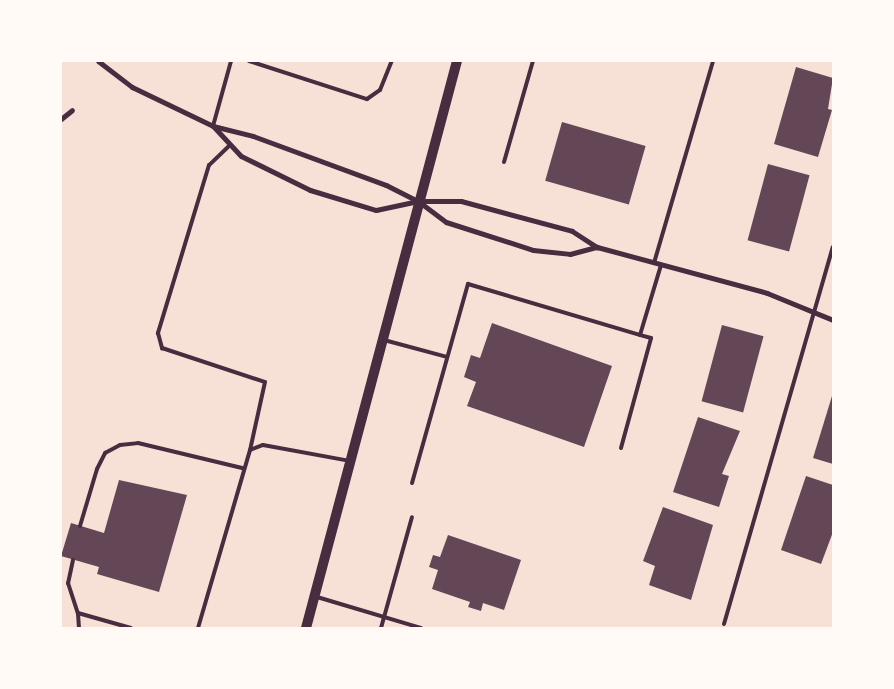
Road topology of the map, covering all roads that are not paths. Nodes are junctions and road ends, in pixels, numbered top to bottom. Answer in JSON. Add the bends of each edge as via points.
{"nodes":[{"id":1,"x":98,"y":61,"type":"edge"},
{"id":2,"x":231,"y":61,"type":"edge"},
{"id":3,"x":249,"y":61,"type":"edge"},
{"id":4,"x":392,"y":61,"type":"edge"},
{"id":5,"x":457,"y":61,"type":"edge"},
{"id":6,"x":533,"y":61,"type":"edge"},
{"id":7,"x":713,"y":61,"type":"edge"},
{"id":8,"x":72,"y":110,"type":"dead end"},
{"id":9,"x":61,"y":119,"type":"edge"},
{"id":10,"x":213,"y":126,"type":"junction"},
{"id":11,"x":230,"y":145,"type":"junction"},
{"id":12,"x":504,"y":162,"type":"dead end"},
{"id":13,"x":418,"y":200,"type":"junction"},
{"id":14,"x":833,"y":246,"type":"edge"},
{"id":15,"x":597,"y":247,"type":"junction"},
{"id":16,"x":654,"y":263,"type":"junction"},
{"id":17,"x":661,"y":264,"type":"junction"},
{"id":18,"x":827,"y":268,"type":"junction"},
{"id":19,"x":833,"y":271,"type":"edge"},
{"id":20,"x":813,"y":309,"type":"junction"},
{"id":21,"x":833,"y":320,"type":"edge"},
{"id":22,"x":640,"y":335,"type":"junction"},
{"id":23,"x":382,"y":339,"type":"junction"},
{"id":24,"x":447,"y":357,"type":"junction"},
{"id":25,"x":621,"y":448,"type":"dead end"},
{"id":26,"x":250,"y":450,"type":"junction"},
{"id":27,"x":350,"y":461,"type":"junction"},
{"id":28,"x":242,"y":468,"type":"junction"},
{"id":29,"x":412,"y":483,"type":"dead end"},
{"id":30,"x":412,"y":517,"type":"dead end"},
{"id":31,"x":80,"y":526,"type":"dead end"},
{"id":32,"x":73,"y":560,"type":"dead end"},
{"id":33,"x":314,"y":597,"type":"junction"},
{"id":34,"x":78,"y":613,"type":"junction"},
{"id":35,"x":384,"y":616,"type":"junction"},
{"id":36,"x":724,"y":624,"type":"dead end"},
{"id":37,"x":79,"y":628,"type":"edge"},
{"id":38,"x":131,"y":628,"type":"edge"},
{"id":39,"x":198,"y":628,"type":"edge"},
{"id":40,"x":306,"y":628,"type":"edge"},
{"id":41,"x":382,"y":628,"type":"edge"},
{"id":42,"x":421,"y":628,"type":"edge"}],
"edges":[{"from":1,"to":10,"type":"street","via":[[132,87]]},
{"from":2,"to":10,"type":"lane"},
{"from":3,"to":4,"type":"lane","via":[[367,99],[380,90]]},
{"from":5,"to":13,"type":"main road"},
{"from":6,"to":12,"type":"lane"},
{"from":7,"to":16,"type":"lane"},
{"from":8,"to":9,"type":"street"},
{"from":10,"to":11,"type":"street"},
{"from":10,"to":13,"type":"street","via":[[253,136]]},
{"from":11,"to":13,"type":"street","via":[[264,171],[376,210]]},
{"from":11,"to":26,"type":"lane","via":[[209,165],[158,333],[162,348],[265,382]]},
{"from":13,"to":15,"type":"street","via":[[461,200],[572,230]]},
{"from":13,"to":15,"type":"street","via":[[446,222],[533,250],[570,254]]},
{"from":13,"to":23,"type":"main road"},
{"from":14,"to":18,"type":"lane"},
{"from":15,"to":16,"type":"street"},
{"from":16,"to":17,"type":"street"},
{"from":17,"to":20,"type":"street"},
{"from":17,"to":22,"type":"lane"},
{"from":18,"to":19,"type":"lane"},
{"from":18,"to":20,"type":"lane"},
{"from":20,"to":21,"type":"street"},
{"from":20,"to":36,"type":"lane"},
{"from":22,"to":24,"type":"lane","via":[[468,284]]},
{"from":22,"to":25,"type":"lane","via":[[651,338]]},
{"from":23,"to":24,"type":"lane"},
{"from":23,"to":27,"type":"main road"},
{"from":24,"to":29,"type":"lane"},
{"from":26,"to":27,"type":"lane","via":[[263,445]]},
{"from":26,"to":28,"type":"lane"},
{"from":27,"to":33,"type":"main road"},
{"from":28,"to":31,"type":"lane","via":[[138,443],[120,445],[106,453],[97,469]]},
{"from":28,"to":39,"type":"lane"},
{"from":30,"to":35,"type":"lane"},
{"from":32,"to":34,"type":"lane","via":[[68,583]]},
{"from":33,"to":35,"type":"lane"},
{"from":33,"to":40,"type":"main road"},
{"from":34,"to":37,"type":"lane"},
{"from":34,"to":38,"type":"lane"},
{"from":35,"to":41,"type":"lane"},
{"from":35,"to":42,"type":"lane"}]}
